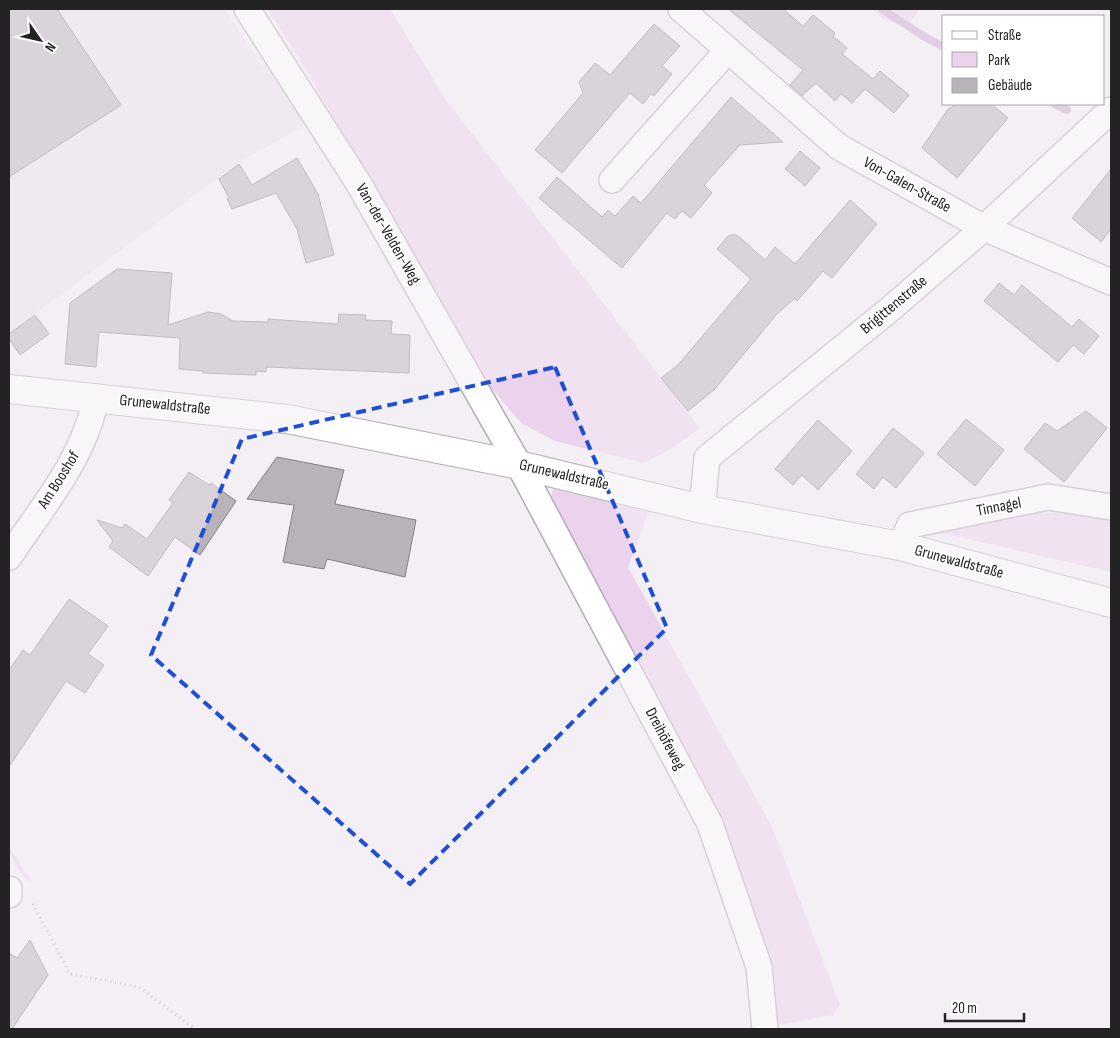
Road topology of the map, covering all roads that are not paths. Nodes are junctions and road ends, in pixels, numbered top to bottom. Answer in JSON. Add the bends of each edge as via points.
{"nodes":[{"id":1,"x":247,"y":9,"type":"edge"},
{"id":2,"x":681,"y":9,"type":"edge"},
{"id":3,"x":728,"y":50,"type":"junction"},
{"id":4,"x":1111,"y":110,"type":"edge"},
{"id":5,"x":612,"y":180,"type":"dead end"},
{"id":6,"x":984,"y":228,"type":"junction"},
{"id":7,"x":1111,"y":282,"type":"edge"},
{"id":8,"x":9,"y":389,"type":"edge"},
{"id":9,"x":96,"y":398,"type":"junction"},
{"id":10,"x":520,"y":464,"type":"junction"},
{"id":11,"x":1111,"y":507,"type":"edge"},
{"id":12,"x":702,"y":509,"type":"junction"},
{"id":13,"x":900,"y":546,"type":"junction"},
{"id":14,"x":9,"y":557,"type":"edge"},
{"id":15,"x":1111,"y":603,"type":"edge"},
{"id":16,"x":9,"y":889,"type":"edge"},
{"id":17,"x":9,"y":895,"type":"edge"},
{"id":18,"x":765,"y":1029,"type":"edge"}],
"edges":[{"from":1,"to":10,"type":"street","name":"Van-der-Velden-Weg","via":[[359,184]]},
{"from":2,"to":3,"type":"street","name":"Von-Galen-Straße"},
{"from":3,"to":5,"type":"street"},
{"from":3,"to":6,"type":"street","name":"Von-Galen-Straße","via":[[838,146]]},
{"from":4,"to":6,"type":"street","name":"Brigittenstraße"},
{"from":6,"to":7,"type":"street","name":"Von-Galen-Straße"},
{"from":6,"to":12,"type":"street","name":"Brigittenstraße","via":[[707,458]]},
{"from":8,"to":9,"type":"street","name":"Grunewaldstraße"},
{"from":9,"to":10,"type":"street","name":"Grunewaldstraße","via":[[287,419]]},
{"from":9,"to":14,"type":"street","name":"Am Booshof","via":[[92,418],[73,460]]},
{"from":10,"to":12,"type":"street","name":"Grunewaldstraße"},
{"from":10,"to":18,"type":"street","name":"Dreihöfeweg","via":[[710,824],[759,967]]},
{"from":11,"to":13,"type":"street","name":"Tinnagel","via":[[1048,497],[910,525]]},
{"from":12,"to":13,"type":"street","name":"Grunewaldstraße"},
{"from":13,"to":15,"type":"street","name":"Grunewaldstraße"},
{"from":16,"to":17,"type":"street"}]}
